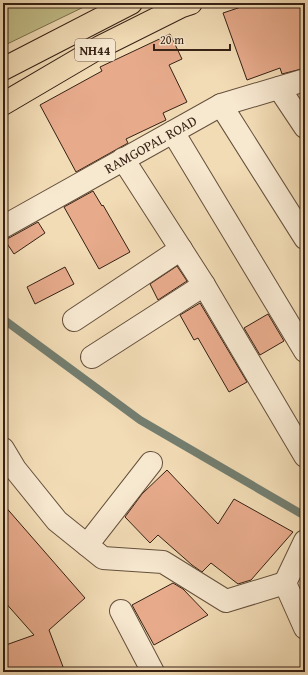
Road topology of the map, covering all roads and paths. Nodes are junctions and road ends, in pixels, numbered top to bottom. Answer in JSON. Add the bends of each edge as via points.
{"nodes":[{"id":1,"x":131,"y":3,"type":"edge"},
{"id":2,"x":191,"y":3,"type":"edge"},
{"id":3,"x":3,"y":69,"type":"edge"},
{"id":4,"x":305,"y":80,"type":"edge"},
{"id":5,"x":279,"y":88,"type":"junction"},
{"id":6,"x":3,"y":104,"type":"edge"},
{"id":7,"x":221,"y":105,"type":"junction"},
{"id":8,"x":305,"y":128,"type":"edge"},
{"id":9,"x":173,"y":132,"type":"junction"},
{"id":10,"x":123,"y":159,"type":"junction"},
{"id":11,"x":3,"y":227,"type":"edge"},
{"id":12,"x":305,"y":238,"type":"edge"},
{"id":13,"x":181,"y":249,"type":"junction"},
{"id":14,"x":204,"y":285,"type":"junction"},
{"id":15,"x":74,"y":320,"type":"dead end"},
{"id":16,"x":305,"y":351,"type":"edge"},
{"id":17,"x":92,"y":357,"type":"dead end"},
{"id":18,"x":3,"y":449,"type":"edge"},
{"id":19,"x":305,"y":456,"type":"edge"},
{"id":20,"x":151,"y":463,"type":"dead end"},
{"id":21,"x":305,"y":541,"type":"edge"},
{"id":22,"x":87,"y":545,"type":"junction"},
{"id":23,"x":285,"y":583,"type":"junction"},
{"id":24,"x":121,"y":611,"type":"dead end"},
{"id":25,"x":305,"y":628,"type":"edge"},
{"id":26,"x":153,"y":672,"type":"edge"}],
"edges":[{"from":1,"to":3,"type":"highway","number":"NH44"},
{"from":2,"to":6,"type":"highway","number":"NH44","via":[[100,47]]},
{"from":4,"to":5,"type":"street","name":"RAMGOPAL ROAD"},
{"from":5,"to":7,"type":"street","name":"RAMGOPAL ROAD"},
{"from":5,"to":8,"type":"street"},
{"from":7,"to":9,"type":"street","name":"RAMGOPAL ROAD"},
{"from":7,"to":12,"type":"street"},
{"from":9,"to":10,"type":"street","name":"RAMGOPAL ROAD"},
{"from":9,"to":16,"type":"street"},
{"from":10,"to":11,"type":"street","name":"RAMGOPAL ROAD"},
{"from":10,"to":13,"type":"street"},
{"from":13,"to":14,"type":"street"},
{"from":13,"to":15,"type":"street"},
{"from":14,"to":17,"type":"street"},
{"from":14,"to":19,"type":"street"},
{"from":18,"to":22,"type":"street","via":[[15,469],[57,522]]},
{"from":20,"to":22,"type":"street"},
{"from":21,"to":23,"type":"street"},
{"from":22,"to":23,"type":"street","via":[[103,558],[163,562],[226,601]]},
{"from":23,"to":25,"type":"street"},
{"from":24,"to":26,"type":"street"}]}
